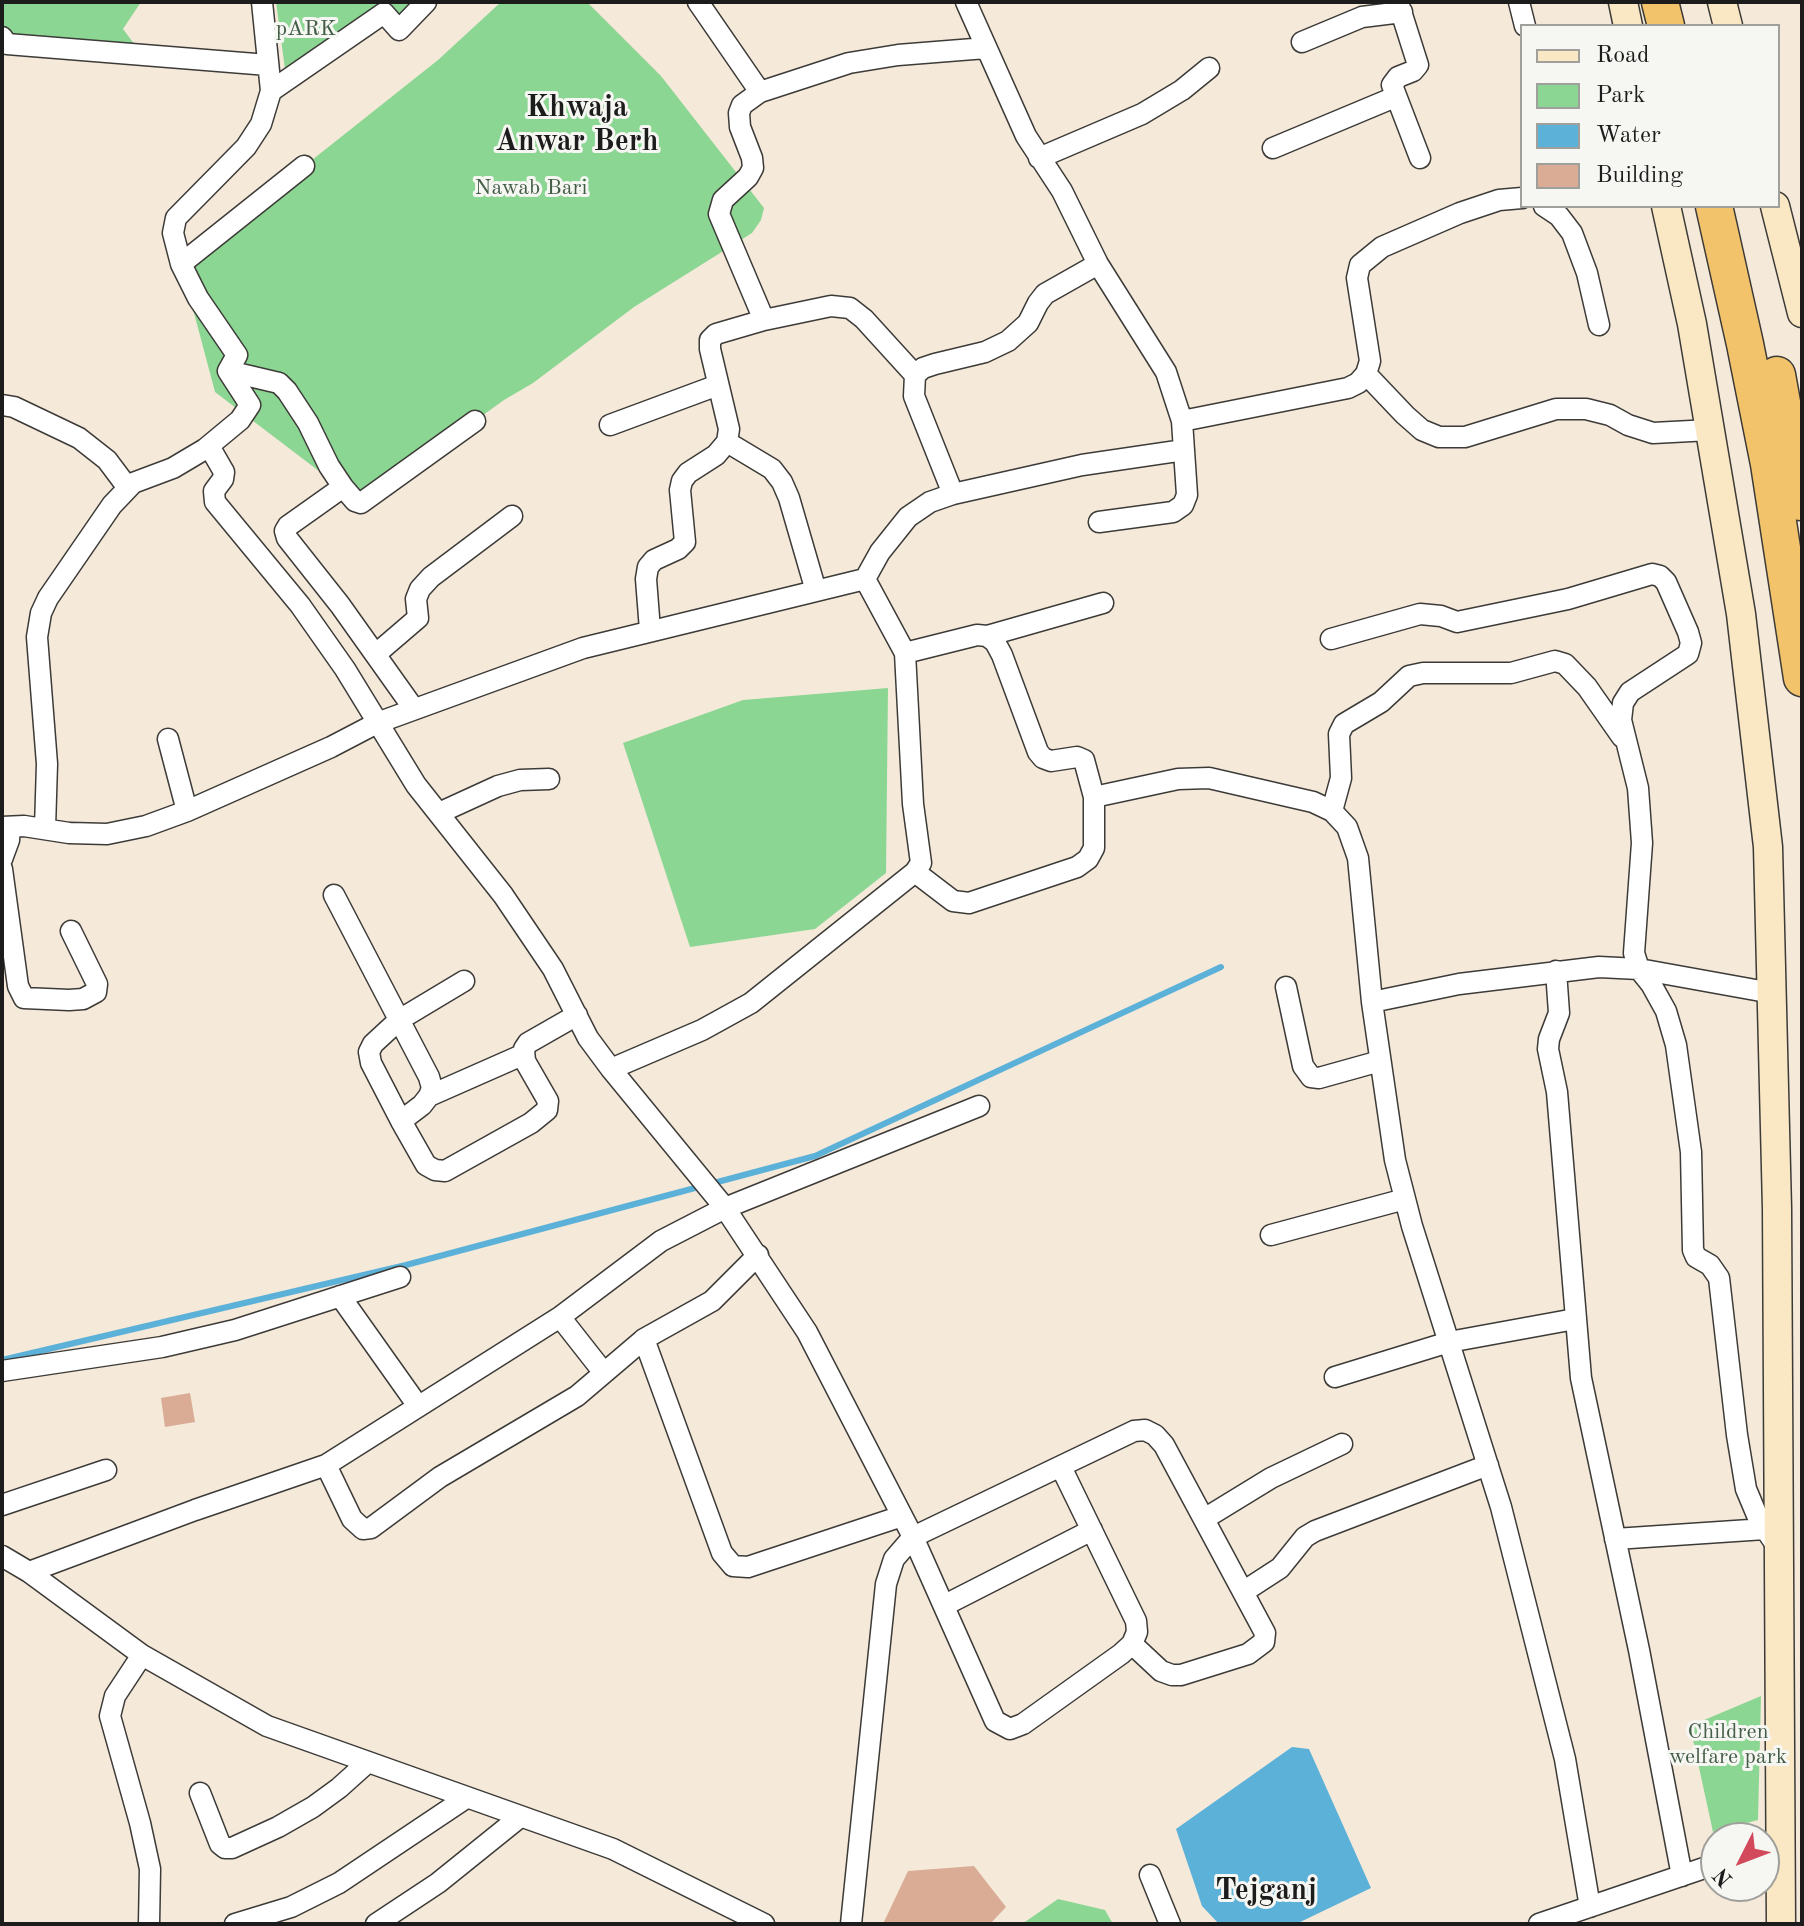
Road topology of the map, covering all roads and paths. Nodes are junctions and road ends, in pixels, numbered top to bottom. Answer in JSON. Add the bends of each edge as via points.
{"nodes":[{"id":1,"x":262,"y":2,"type":"edge"},
{"id":2,"x":426,"y":2,"type":"edge"},
{"id":3,"x":698,"y":2,"type":"edge"},
{"id":4,"x":966,"y":2,"type":"edge"},
{"id":5,"x":1519,"y":2,"type":"edge"},
{"id":6,"x":1623,"y":2,"type":"edge"},
{"id":7,"x":1660,"y":2,"type":"edge"},
{"id":8,"x":1686,"y":2,"type":"edge"},
{"id":9,"x":1722,"y":2,"type":"edge"},
{"id":10,"x":1400,"y":7,"type":"edge"},
{"id":11,"x":1524,"y":24,"type":"edge"},
{"id":12,"x":1628,"y":24,"type":"edge"},
{"id":13,"x":1666,"y":24,"type":"edge"},
{"id":14,"x":1692,"y":24,"type":"edge"},
{"id":15,"x":1728,"y":24,"type":"edge"},
{"id":16,"x":2,"y":37,"type":"edge"},
{"id":17,"x":1302,"y":42,"type":"dead end"},
{"id":18,"x":986,"y":48,"type":"junction"},
{"id":19,"x":268,"y":65,"type":"junction"},
{"id":20,"x":1209,"y":68,"type":"dead end"},
{"id":21,"x":271,"y":91,"type":"junction"},
{"id":22,"x":760,"y":92,"type":"junction"},
{"id":23,"x":1395,"y":97,"type":"junction"},
{"id":24,"x":1273,"y":148,"type":"dead end"},
{"id":25,"x":1039,"y":158,"type":"junction"},
{"id":26,"x":1420,"y":158,"type":"dead end"},
{"id":27,"x":304,"y":166,"type":"dead end"},
{"id":28,"x":1520,"y":198,"type":"edge"},
{"id":29,"x":1547,"y":208,"type":"edge"},
{"id":30,"x":1666,"y":208,"type":"edge"},
{"id":31,"x":1714,"y":208,"type":"edge"},
{"id":32,"x":1738,"y":208,"type":"edge"},
{"id":33,"x":1776,"y":208,"type":"edge"},
{"id":34,"x":181,"y":264,"type":"junction"},
{"id":35,"x":1098,"y":264,"type":"junction"},
{"id":36,"x":1802,"y":313,"type":"edge"},
{"id":37,"x":764,"y":320,"type":"junction"},
{"id":38,"x":1599,"y":325,"type":"dead end"},
{"id":39,"x":228,"y":371,"type":"junction"},
{"id":40,"x":1366,"y":374,"type":"junction"},
{"id":41,"x":915,"y":375,"type":"junction"},
{"id":42,"x":718,"y":385,"type":"junction"},
{"id":43,"x":2,"y":405,"type":"edge"},
{"id":44,"x":475,"y":421,"type":"dead end"},
{"id":45,"x":1182,"y":421,"type":"junction"},
{"id":46,"x":610,"y":425,"type":"dead end"},
{"id":47,"x":1710,"y":430,"type":"junction"},
{"id":48,"x":727,"y":442,"type":"junction"},
{"id":49,"x":209,"y":446,"type":"junction"},
{"id":50,"x":1184,"y":450,"type":"junction"},
{"id":51,"x":343,"y":487,"type":"junction"},
{"id":52,"x":128,"y":488,"type":"junction"},
{"id":53,"x":953,"y":494,"type":"junction"},
{"id":54,"x":1802,"y":511,"type":"edge"},
{"id":55,"x":512,"y":516,"type":"dead end"},
{"id":56,"x":1099,"y":522,"type":"dead end"},
{"id":57,"x":865,"y":579,"type":"junction"},
{"id":58,"x":816,"y":591,"type":"junction"},
{"id":59,"x":1103,"y":603,"type":"dead end"},
{"id":60,"x":650,"y":630,"type":"junction"},
{"id":61,"x":987,"y":636,"type":"junction"},
{"id":62,"x":1331,"y":639,"type":"dead end"},
{"id":63,"x":905,"y":653,"type":"junction"},
{"id":64,"x":376,"y":654,"type":"junction"},
{"id":65,"x":1802,"y":678,"type":"edge"},
{"id":66,"x":414,"y":709,"type":"junction"},
{"id":67,"x":377,"y":723,"type":"junction"},
{"id":68,"x":168,"y":739,"type":"dead end"},
{"id":69,"x":1626,"y":743,"type":"junction"},
{"id":70,"x":549,"y":779,"type":"dead end"},
{"id":71,"x":1094,"y":797,"type":"junction"},
{"id":72,"x":187,"y":811,"type":"junction"},
{"id":73,"x":1332,"y":811,"type":"junction"},
{"id":74,"x":439,"y":813,"type":"junction"},
{"id":75,"x":6,"y":827,"type":"edge"},
{"id":76,"x":45,"y":828,"type":"junction"},
{"id":77,"x":2,"y":859,"type":"edge"},
{"id":78,"x":2,"y":869,"type":"edge"},
{"id":79,"x":915,"y":872,"type":"junction"},
{"id":80,"x":334,"y":895,"type":"dead end"},
{"id":81,"x":71,"y":931,"type":"dead end"},
{"id":82,"x":1639,"y":969,"type":"junction"},
{"id":83,"x":1556,"y":971,"type":"junction"},
{"id":84,"x":464,"y":981,"type":"dead end"},
{"id":85,"x":1286,"y":987,"type":"dead end"},
{"id":86,"x":1772,"y":993,"type":"junction"},
{"id":87,"x":1372,"y":1002,"type":"junction"},
{"id":88,"x":577,"y":1015,"type":"junction"},
{"id":89,"x":399,"y":1020,"type":"junction"},
{"id":90,"x":522,"y":1055,"type":"junction"},
{"id":91,"x":1380,"y":1061,"type":"junction"},
{"id":92,"x":611,"y":1069,"type":"junction"},
{"id":93,"x":429,"y":1096,"type":"junction"},
{"id":94,"x":979,"y":1106,"type":"dead end"},
{"id":95,"x":401,"y":1121,"type":"junction"},
{"id":96,"x":1405,"y":1199,"type":"junction"},
{"id":97,"x":725,"y":1208,"type":"junction"},
{"id":98,"x":1271,"y":1235,"type":"dead end"},
{"id":99,"x":758,"y":1255,"type":"junction"},
{"id":100,"x":400,"y":1277,"type":"dead end"},
{"id":101,"x":340,"y":1296,"type":"junction"},
{"id":102,"x":560,"y":1317,"type":"junction"},
{"id":103,"x":1575,"y":1319,"type":"junction"},
{"id":104,"x":644,"y":1339,"type":"junction"},
{"id":105,"x":1449,"y":1342,"type":"junction"},
{"id":106,"x":2,"y":1371,"type":"edge"},
{"id":107,"x":604,"y":1373,"type":"junction"},
{"id":108,"x":1335,"y":1377,"type":"dead end"},
{"id":109,"x":418,"y":1406,"type":"junction"},
{"id":110,"x":1342,"y":1444,"type":"dead end"},
{"id":111,"x":326,"y":1465,"type":"junction"},
{"id":112,"x":1488,"y":1465,"type":"junction"},
{"id":113,"x":1061,"y":1467,"type":"junction"},
{"id":114,"x":106,"y":1470,"type":"dead end"},
{"id":115,"x":2,"y":1505,"type":"edge"},
{"id":116,"x":902,"y":1516,"type":"junction"},
{"id":117,"x":1204,"y":1519,"type":"junction"},
{"id":118,"x":1092,"y":1530,"type":"junction"},
{"id":119,"x":913,"y":1537,"type":"junction"},
{"id":120,"x":1615,"y":1539,"type":"junction"},
{"id":121,"x":1772,"y":1539,"type":"junction"},
{"id":122,"x":2,"y":1556,"type":"edge"},
{"id":123,"x":29,"y":1572,"type":"junction"},
{"id":124,"x":1243,"y":1592,"type":"junction"},
{"id":125,"x":945,"y":1605,"type":"junction"},
{"id":126,"x":1132,"y":1644,"type":"junction"},
{"id":127,"x":142,"y":1655,"type":"junction"},
{"id":128,"x":368,"y":1762,"type":"junction"},
{"id":129,"x":200,"y":1793,"type":"dead end"},
{"id":130,"x":466,"y":1798,"type":"junction"},
{"id":131,"x":520,"y":1817,"type":"junction"},
{"id":132,"x":1772,"y":1822,"type":"edge"},
{"id":133,"x":1700,"y":1870,"type":"edge"},
{"id":134,"x":1150,"y":1875,"type":"dead end"},
{"id":135,"x":1682,"y":1876,"type":"junction"},
{"id":136,"x":1778,"y":1902,"type":"edge"},
{"id":137,"x":1590,"y":1907,"type":"junction"},
{"id":138,"x":149,"y":1924,"type":"edge"},
{"id":139,"x":235,"y":1924,"type":"edge"},
{"id":140,"x":376,"y":1924,"type":"edge"},
{"id":141,"x":764,"y":1924,"type":"edge"},
{"id":142,"x":851,"y":1924,"type":"edge"},
{"id":143,"x":1170,"y":1924,"type":"edge"},
{"id":144,"x":1539,"y":1924,"type":"edge"},
{"id":145,"x":1781,"y":1924,"type":"edge"}],
"edges":[{"from":1,"to":19,"type":"street"},
{"from":2,"to":21,"type":"street","via":[[399,30],[384,13]]},
{"from":3,"to":22,"type":"street"},
{"from":4,"to":18,"type":"street"},
{"from":5,"to":11,"type":"street"},
{"from":6,"to":12,"type":"main road"},
{"from":7,"to":13,"type":"highway"},
{"from":8,"to":14,"type":"highway"},
{"from":9,"to":15,"type":"main road"},
{"from":10,"to":17,"type":"street"},
{"from":10,"to":23,"type":"street","via":[[1418,65],[1393,81]]},
{"from":16,"to":19,"type":"street","via":[[7,44]]},
{"from":18,"to":22,"type":"street","via":[[849,63]]},
{"from":18,"to":25,"type":"street"},
{"from":19,"to":21,"type":"street"},
{"from":20,"to":25,"type":"street","via":[[1142,114]]},
{"from":21,"to":34,"type":"street","via":[[261,124],[246,147],[176,218],[173,233]]},
{"from":22,"to":37,"type":"street","via":[[749,97],[739,113],[753,168],[723,200],[719,214]]},
{"from":23,"to":24,"type":"street"},
{"from":23,"to":26,"type":"street"},
{"from":25,"to":35,"type":"street","via":[[1062,191]]},
{"from":27,"to":34,"type":"street"},
{"from":28,"to":40,"type":"street","via":[[1460,213],[1382,247],[1360,265],[1357,278],[1370,361]]},
{"from":29,"to":38,"type":"street","via":[[1572,233]]},
{"from":30,"to":47,"type":"main road"},
{"from":31,"to":65,"type":"highway","via":[[1769,464]]},
{"from":32,"to":54,"type":"highway"},
{"from":33,"to":36,"type":"main road"},
{"from":34,"to":39,"type":"street","via":[[237,355]]},
{"from":35,"to":41,"type":"street","via":[[1045,294],[1028,323],[1008,341]]},
{"from":35,"to":45,"type":"street","via":[[1157,354]]},
{"from":37,"to":41,"type":"street","via":[[831,306],[850,308]]},
{"from":37,"to":42,"type":"street","via":[[724,330],[710,340]]},
{"from":39,"to":49,"type":"street","via":[[250,405]]},
{"from":39,"to":51,"type":"street","via":[[279,383],[287,391]]},
{"from":40,"to":45,"type":"street","via":[[1348,388]]},
{"from":40,"to":47,"type":"street","via":[[1422,430],[1439,437],[1465,437],[1556,409],[1586,409],[1653,433]]},
{"from":41,"to":53,"type":"street","via":[[914,396]]},
{"from":42,"to":46,"type":"street"},
{"from":42,"to":48,"type":"street","via":[[729,429]]},
{"from":43,"to":52,"type":"street","via":[[79,438],[107,460]]},
{"from":44,"to":51,"type":"street","via":[[367,501],[355,501]]},
{"from":45,"to":50,"type":"street"},
{"from":47,"to":86,"type":"main road","via":[[1741,614],[1768,847]]},
{"from":48,"to":58,"type":"street","via":[[772,469],[782,482]]},
{"from":48,"to":60,"type":"street","via":[[682,481],[685,542],[648,567]]},
{"from":49,"to":52,"type":"street"},
{"from":49,"to":67,"type":"street","via":[[224,472],[214,491],[215,502],[300,605]]},
{"from":50,"to":53,"type":"street","via":[[1082,465]]},
{"from":50,"to":56,"type":"street","via":[[1183,505],[1173,512]]},
{"from":51,"to":64,"type":"street","via":[[285,531]]},
{"from":52,"to":76,"type":"street","via":[[41,613],[37,637],[47,764]]},
{"from":53,"to":57,"type":"street","via":[[908,517]]},
{"from":55,"to":64,"type":"street","via":[[431,577],[416,599],[418,618]]},
{"from":57,"to":58,"type":"street"},
{"from":57,"to":63,"type":"street"},
{"from":58,"to":60,"type":"street"},
{"from":59,"to":61,"type":"street"},
{"from":60,"to":66,"type":"street","via":[[583,648]]},
{"from":61,"to":63,"type":"street"},
{"from":61,"to":71,"type":"street","via":[[1002,655],[1038,752],[1051,761],[1084,760]]},
{"from":62,"to":69,"type":"street","via":[[1420,614],[1457,622],[1568,599],[1643,575],[1660,576],[1691,643],[1681,661],[1630,692],[1621,720]]},
{"from":63,"to":79,"type":"street","via":[[921,863]]},
{"from":64,"to":66,"type":"street"},
{"from":66,"to":67,"type":"street"},
{"from":67,"to":72,"type":"street"},
{"from":67,"to":74,"type":"street"},
{"from":68,"to":72,"type":"street"},
{"from":69,"to":73,"type":"street","via":[[1565,664],[1555,661],[1511,673],[1409,676],[1381,702],[1344,724],[1339,734],[1340,787]]},
{"from":69,"to":82,"type":"street","via":[[1638,788],[1642,843],[1634,953]]},
{"from":70,"to":74,"type":"street","via":[[498,786]]},
{"from":71,"to":73,"type":"street","via":[[1178,779],[1209,778]]},
{"from":71,"to":79,"type":"street","via":[[1094,848],[1077,867],[969,903],[953,901]]},
{"from":72,"to":76,"type":"street","via":[[107,834]]},
{"from":73,"to":87,"type":"street","via":[[1347,827],[1358,858]]},
{"from":74,"to":88,"type":"street","via":[[503,895]]},
{"from":75,"to":76,"type":"street"},
{"from":75,"to":77,"type":"street","via":[[9,840]]},
{"from":78,"to":81,"type":"street","via":[[24,998],[83,999],[96,992]]},
{"from":79,"to":92,"type":"street","via":[[751,1003]]},
{"from":80,"to":89,"type":"street"},
{"from":82,"to":83,"type":"street"},
{"from":82,"to":86,"type":"street"},
{"from":82,"to":121,"type":"street","via":[[1666,1011],[1676,1045],[1691,1152],[1693,1250],[1719,1278],[1746,1489]]},
{"from":83,"to":87,"type":"street"},
{"from":83,"to":103,"type":"street","via":[[1559,1013],[1548,1049],[1557,1092]]},
{"from":84,"to":89,"type":"street"},
{"from":85,"to":91,"type":"street","via":[[1303,1066],[1311,1077]]},
{"from":86,"to":121,"type":"main road","via":[[1777,1209]]},
{"from":87,"to":91,"type":"street"},
{"from":88,"to":90,"type":"street","via":[[528,1043]]},
{"from":88,"to":92,"type":"street"},
{"from":89,"to":93,"type":"street","via":[[429,1077]]},
{"from":89,"to":95,"type":"street","via":[[369,1052]]},
{"from":90,"to":93,"type":"street"},
{"from":90,"to":95,"type":"street","via":[[548,1101],[547,1110],[445,1171],[426,1165]]},
{"from":91,"to":96,"type":"street"},
{"from":92,"to":97,"type":"street"},
{"from":93,"to":95,"type":"street"},
{"from":94,"to":97,"type":"street"},
{"from":96,"to":98,"type":"street"},
{"from":96,"to":105,"type":"street"},
{"from":97,"to":99,"type":"street"},
{"from":97,"to":102,"type":"street","via":[[661,1241]]},
{"from":99,"to":104,"type":"street","via":[[712,1301]]},
{"from":99,"to":116,"type":"street","via":[[807,1332]]},
{"from":100,"to":101,"type":"street"},
{"from":101,"to":106,"type":"street","via":[[162,1347]]},
{"from":101,"to":109,"type":"street"},
{"from":102,"to":107,"type":"street"},
{"from":102,"to":109,"type":"street"},
{"from":103,"to":105,"type":"street"},
{"from":103,"to":120,"type":"street","via":[[1581,1378]]},
{"from":104,"to":107,"type":"street"},
{"from":104,"to":116,"type":"street","via":[[722,1553],[733,1566],[748,1567]]},
{"from":105,"to":108,"type":"street"},
{"from":105,"to":112,"type":"street"},
{"from":107,"to":111,"type":"street","via":[[577,1396],[440,1477],[371,1528],[363,1529],[352,1519]]},
{"from":109,"to":111,"type":"street"},
{"from":110,"to":117,"type":"street","via":[[1271,1478]]},
{"from":111,"to":123,"type":"street"},
{"from":112,"to":124,"type":"street","via":[[1315,1531],[1280,1568]]},
{"from":112,"to":137,"type":"street","via":[[1565,1759]]},
{"from":113,"to":117,"type":"street","via":[[1145,1430],[1164,1445]]},
{"from":113,"to":118,"type":"street"},
{"from":113,"to":119,"type":"street"},
{"from":114,"to":115,"type":"street"},
{"from":116,"to":119,"type":"street"},
{"from":117,"to":124,"type":"street"},
{"from":118,"to":125,"type":"street"},
{"from":118,"to":126,"type":"street","via":[[1136,1621]]},
{"from":119,"to":125,"type":"street"},
{"from":119,"to":142,"type":"street","via":[[894,1559],[886,1584]]},
{"from":120,"to":121,"type":"street"},
{"from":120,"to":135,"type":"street"},
{"from":121,"to":132,"type":"main road"},
{"from":122,"to":123,"type":"street"},
{"from":123,"to":127,"type":"street"},
{"from":124,"to":126,"type":"street","via":[[1265,1633],[1264,1642],[1248,1654],[1172,1675]]},
{"from":125,"to":126,"type":"street","via":[[995,1721],[1010,1729]]},
{"from":127,"to":128,"type":"street","via":[[267,1726]]},
{"from":127,"to":138,"type":"street","via":[[115,1696],[110,1716],[150,1869]]},
{"from":128,"to":129,"type":"street","via":[[313,1807],[232,1848],[220,1844]]},
{"from":128,"to":130,"type":"street"},
{"from":130,"to":131,"type":"street"},
{"from":130,"to":139,"type":"street","via":[[339,1883],[291,1907]]},
{"from":131,"to":140,"type":"street","via":[[438,1883]]},
{"from":131,"to":141,"type":"street","via":[[613,1849]]},
{"from":133,"to":135,"type":"street"},
{"from":134,"to":143,"type":"street"},
{"from":135,"to":137,"type":"street"},
{"from":136,"to":145,"type":"main road"},
{"from":137,"to":144,"type":"street"}]}
